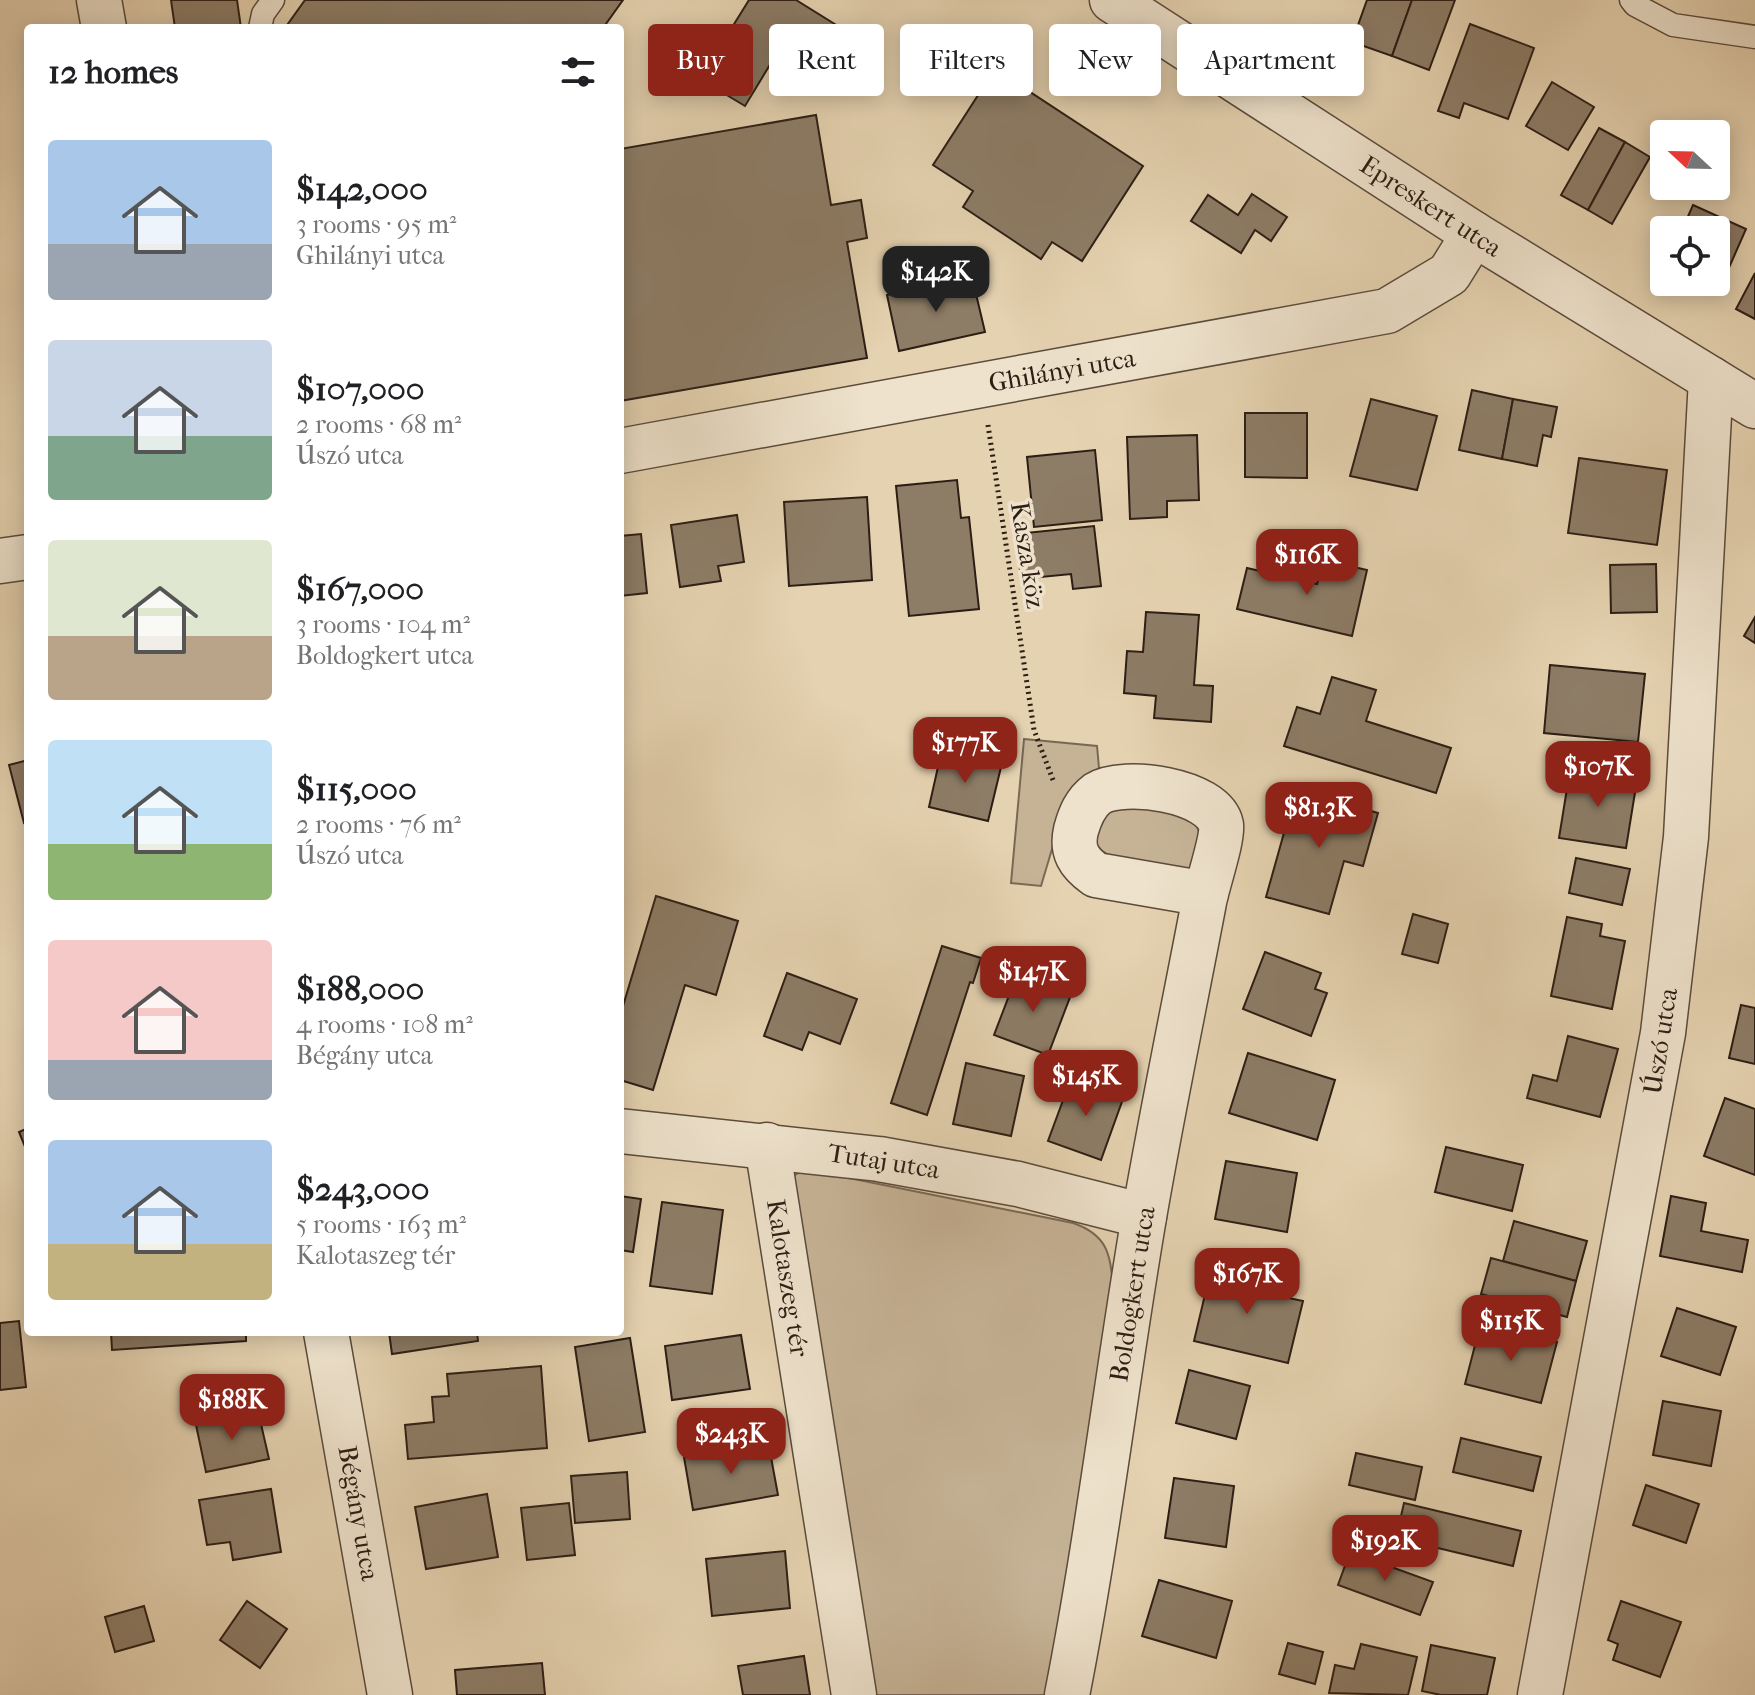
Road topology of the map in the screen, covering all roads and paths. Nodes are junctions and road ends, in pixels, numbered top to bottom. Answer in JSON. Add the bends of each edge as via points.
{"nodes":[{"id":1,"x":99,"y":0,"type":"edge"},
{"id":2,"x":273,"y":0,"type":"edge"},
{"id":3,"x":1112,"y":0,"type":"edge"},
{"id":4,"x":1631,"y":0,"type":"edge"},
{"id":5,"x":103,"y":24,"type":"edge"},
{"id":6,"x":261,"y":24,"type":"edge"},
{"id":7,"x":1755,"y":37,"type":"edge"},
{"id":8,"x":1474,"y":234,"type":"junction"},
{"id":9,"x":1711,"y":379,"type":"junction"},
{"id":10,"x":982,"y":385,"type":"junction"},
{"id":11,"x":1755,"y":406,"type":"edge"},
{"id":12,"x":624,"y":450,"type":"edge"},
{"id":13,"x":24,"y":558,"type":"edge"},
{"id":14,"x":0,"y":561,"type":"edge"},
{"id":15,"x":1034,"y":730,"type":"dead end"},
{"id":16,"x":1206,"y":894,"type":"dead end"},
{"id":17,"x":624,"y":1131,"type":"edge"},
{"id":18,"x":767,"y":1145,"type":"junction"},
{"id":19,"x":1144,"y":1216,"type":"junction"},
{"id":20,"x":327,"y":1336,"type":"edge"},
{"id":21,"x":1077,"y":1693,"type":"edge"},
{"id":22,"x":390,"y":1695,"type":"edge"},
{"id":23,"x":854,"y":1695,"type":"edge"},
{"id":24,"x":1540,"y":1695,"type":"edge"}],
"edges":[{"from":1,"to":5,"type":"street"},
{"from":2,"to":6,"type":"lane"},
{"from":3,"to":8,"type":"street","name":"Epreskert utca"},
{"from":4,"to":7,"type":"lane","via":[[1673,25]]},
{"from":8,"to":9,"type":"street","name":"Epreskert utca"},
{"from":8,"to":10,"type":"street","name":"Ghilányi utca","via":[[1449,274],[1387,311]]},
{"from":9,"to":11,"type":"street","name":"Epreskert utca"},
{"from":9,"to":24,"type":"street","name":"Úszó utca","via":[[1686,837],[1663,1033]]},
{"from":10,"to":12,"type":"street","name":"Ghilányi utca"},
{"from":10,"to":15,"type":"path","name":"Kasza köz"},
{"from":13,"to":14,"type":"street"},
{"from":16,"to":19,"type":"street","name":"Boldogkert utca"},
{"from":17,"to":18,"type":"street","name":"Tutaj utca"},
{"from":18,"to":19,"type":"street","name":"Tutaj utca","via":[[1018,1184]]},
{"from":18,"to":23,"type":"street","name":"Kalotaszeg tér"},
{"from":19,"to":21,"type":"street","name":"Boldogkert utca"},
{"from":20,"to":22,"type":"street","name":"Bégány utca"}]}
